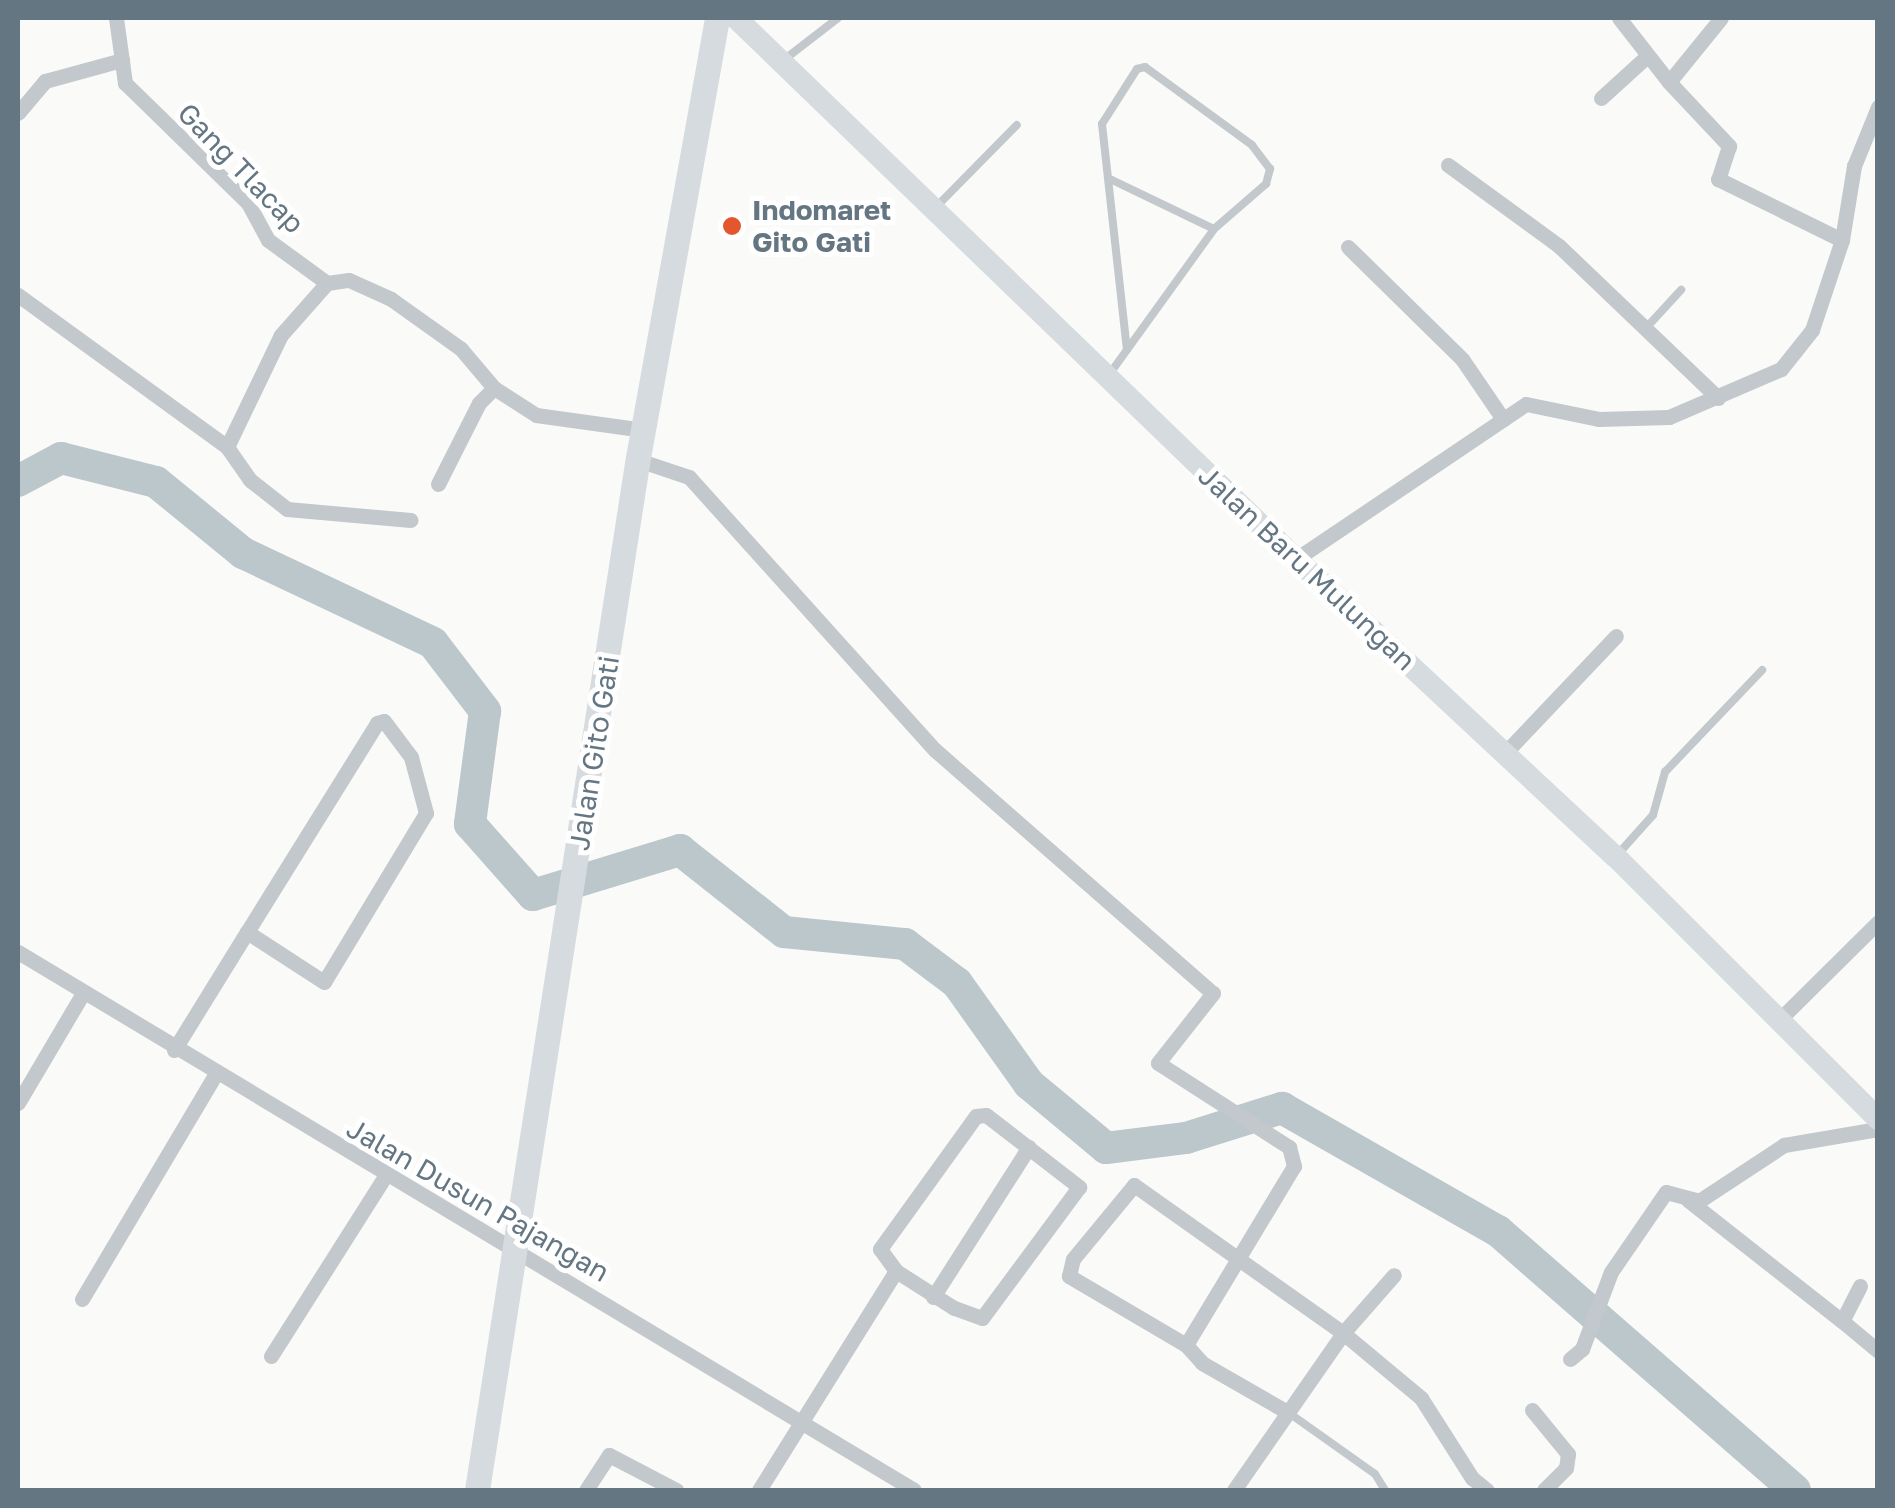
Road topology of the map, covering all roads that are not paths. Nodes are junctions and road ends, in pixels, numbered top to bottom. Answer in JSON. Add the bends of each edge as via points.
{"nodes":[{"id":1,"x":116,"y":18,"type":"edge"},
{"id":2,"x":717,"y":18,"type":"edge"},
{"id":3,"x":736,"y":18,"type":"edge"},
{"id":4,"x":838,"y":18,"type":"edge"},
{"id":5,"x":1619,"y":18,"type":"edge"},
{"id":6,"x":1721,"y":18,"type":"edge"},
{"id":7,"x":1646,"y":57,"type":"junction"},
{"id":8,"x":122,"y":60,"type":"junction"},
{"id":9,"x":782,"y":62,"type":"junction"},
{"id":10,"x":1669,"y":82,"type":"junction"},
{"id":11,"x":1601,"y":98,"type":"dead end"},
{"id":12,"x":1878,"y":108,"type":"edge"},
{"id":13,"x":18,"y":112,"type":"edge"},
{"id":14,"x":1016,"y":125,"type":"dead end"},
{"id":15,"x":1448,"y":165,"type":"dead end"},
{"id":16,"x":1110,"y":179,"type":"junction"},
{"id":17,"x":934,"y":209,"type":"junction"},
{"id":18,"x":1214,"y":230,"type":"junction"},
{"id":19,"x":1842,"y":240,"type":"junction"},
{"id":20,"x":1348,"y":247,"type":"dead end"},
{"id":21,"x":327,"y":283,"type":"junction"},
{"id":22,"x":1681,"y":290,"type":"dead end"},
{"id":23,"x":20,"y":302,"type":"edge"},
{"id":24,"x":1646,"y":328,"type":"junction"},
{"id":25,"x":1126,"y":350,"type":"junction"},
{"id":26,"x":1107,"y":378,"type":"junction"},
{"id":27,"x":494,"y":388,"type":"junction"},
{"id":28,"x":1718,"y":398,"type":"junction"},
{"id":29,"x":1503,"y":418,"type":"junction"},
{"id":30,"x":644,"y":430,"type":"junction"},
{"id":31,"x":227,"y":447,"type":"junction"},
{"id":32,"x":638,"y":460,"type":"junction"},
{"id":33,"x":438,"y":484,"type":"dead end"},
{"id":34,"x":411,"y":520,"type":"dead end"},
{"id":35,"x":1296,"y":559,"type":"junction"},
{"id":36,"x":1616,"y":636,"type":"dead end"},
{"id":37,"x":1762,"y":670,"type":"dead end"},
{"id":38,"x":1503,"y":755,"type":"junction"},
{"id":39,"x":1616,"y":856,"type":"junction"},
{"id":40,"x":1878,"y":922,"type":"edge"},
{"id":41,"x":247,"y":932,"type":"junction"},
{"id":42,"x":18,"y":952,"type":"edge"},
{"id":43,"x":83,"y":993,"type":"junction"},
{"id":44,"x":1782,"y":1017,"type":"junction"},
{"id":45,"x":174,"y":1050,"type":"junction"},
{"id":46,"x":215,"y":1075,"type":"junction"},
{"id":47,"x":18,"y":1103,"type":"edge"},
{"id":48,"x":1878,"y":1119,"type":"edge"},
{"id":49,"x":1878,"y":1129,"type":"edge"},
{"id":50,"x":1029,"y":1147,"type":"junction"},
{"id":51,"x":384,"y":1178,"type":"junction"},
{"id":52,"x":1688,"y":1200,"type":"junction"},
{"id":53,"x":518,"y":1250,"type":"junction"},
{"id":54,"x":1239,"y":1256,"type":"junction"},
{"id":55,"x":896,"y":1271,"type":"junction"},
{"id":56,"x":1394,"y":1274,"type":"dead end"},
{"id":57,"x":1860,"y":1286,"type":"dead end"},
{"id":58,"x":932,"y":1296,"type":"junction"},
{"id":59,"x":82,"y":1299,"type":"dead end"},
{"id":60,"x":1842,"y":1321,"type":"junction"},
{"id":61,"x":1343,"y":1333,"type":"junction"},
{"id":62,"x":1186,"y":1345,"type":"junction"},
{"id":63,"x":1878,"y":1351,"type":"edge"},
{"id":64,"x":271,"y":1356,"type":"dead end"},
{"id":65,"x":1570,"y":1359,"type":"dead end"},
{"id":66,"x":1532,"y":1410,"type":"dead end"},
{"id":67,"x":1289,"y":1413,"type":"junction"},
{"id":68,"x":798,"y":1419,"type":"junction"},
{"id":69,"x":1466,"y":1484,"type":"edge"},
{"id":70,"x":477,"y":1490,"type":"edge"},
{"id":71,"x":586,"y":1490,"type":"edge"},
{"id":72,"x":676,"y":1490,"type":"edge"},
{"id":73,"x":758,"y":1490,"type":"edge"},
{"id":74,"x":914,"y":1490,"type":"edge"},
{"id":75,"x":1234,"y":1490,"type":"edge"},
{"id":76,"x":1385,"y":1490,"type":"edge"},
{"id":77,"x":1487,"y":1490,"type":"edge"},
{"id":78,"x":1544,"y":1490,"type":"edge"}],
"edges":[{"from":1,"to":8,"type":"street","name":"Gang Tlacap"},
{"from":2,"to":30,"type":"main road","name":"Jalan Gito Gati"},
{"from":3,"to":9,"type":"main road","name":"Jalan Baru Mulungan"},
{"from":4,"to":9,"type":"lane"},
{"from":5,"to":7,"type":"street"},
{"from":6,"to":10,"type":"street"},
{"from":7,"to":10,"type":"street"},
{"from":7,"to":11,"type":"street"},
{"from":8,"to":13,"type":"street","via":[[45,81]]},
{"from":8,"to":21,"type":"street","name":"Gang Tlacap","via":[[124,83],[137,100],[248,203],[268,240]]},
{"from":9,"to":17,"type":"main road","name":"Jalan Baru Mulungan"},
{"from":10,"to":19,"type":"street","via":[[1729,146],[1718,178]]},
{"from":12,"to":19,"type":"street","via":[[1854,166]]},
{"from":14,"to":17,"type":"lane"},
{"from":15,"to":24,"type":"street","via":[[1558,246]]},
{"from":16,"to":18,"type":"lane"},
{"from":16,"to":18,"type":"lane","via":[[1102,124],[1137,69],[1152,69],[1252,145],[1270,169],[1266,184]]},
{"from":16,"to":25,"type":"lane"},
{"from":17,"to":26,"type":"main road","name":"Jalan Baru Mulungan"},
{"from":18,"to":25,"type":"lane"},
{"from":19,"to":28,"type":"street","via":[[1800,353],[1756,384]]},
{"from":20,"to":29,"type":"street","via":[[1462,359]]},
{"from":21,"to":27,"type":"street","name":"Gang Tlacap","via":[[349,280],[391,299],[461,350]]},
{"from":21,"to":31,"type":"street","via":[[274,347]]},
{"from":22,"to":24,"type":"lane"},
{"from":23,"to":31,"type":"street"},
{"from":24,"to":28,"type":"street"},
{"from":25,"to":26,"type":"lane"},
{"from":26,"to":35,"type":"main road","name":"Jalan Baru Mulungan"},
{"from":27,"to":30,"type":"street","name":"Gang Tlacap","via":[[536,415]]},
{"from":27,"to":33,"type":"street"},
{"from":28,"to":29,"type":"street","via":[[1669,417],[1600,418],[1526,404]]},
{"from":29,"to":35,"type":"street"},
{"from":30,"to":32,"type":"main road","name":"Jalan Gito Gati"},
{"from":31,"to":34,"type":"street","via":[[250,480],[287,509]]},
{"from":32,"to":53,"type":"main road","name":"Jalan Gito Gati"},
{"from":32,"to":54,"type":"street","via":[[689,477],[934,750],[1208,987],[1211,1001],[1158,1063],[1289,1147],[1294,1166]]},
{"from":35,"to":38,"type":"main road","name":"Jalan Baru Mulungan"},
{"from":36,"to":38,"type":"street"},
{"from":37,"to":39,"type":"lane","via":[[1664,772],[1653,815]]},
{"from":38,"to":39,"type":"main road","name":"Jalan Baru Mulungan"},
{"from":39,"to":44,"type":"main road","name":"Jalan Baru Mulungan"},
{"from":40,"to":44,"type":"street"},
{"from":41,"to":41,"type":"street","via":[[377,723],[384,721],[412,757],[426,813],[324,982]]},
{"from":41,"to":45,"type":"street"},
{"from":42,"to":43,"type":"street","name":"Jalan Dusun Pajangan"},
{"from":43,"to":45,"type":"street","name":"Jalan Dusun Pajangan"},
{"from":43,"to":47,"type":"street"},
{"from":44,"to":48,"type":"main road","name":"Jalan Baru Mulungan"},
{"from":45,"to":46,"type":"street","name":"Jalan Dusun Pajangan"},
{"from":46,"to":51,"type":"street","name":"Jalan Dusun Pajangan"},
{"from":46,"to":59,"type":"street"},
{"from":49,"to":52,"type":"street","via":[[1784,1145],[1708,1196]]},
{"from":50,"to":55,"type":"street","via":[[986,1115],[976,1116],[880,1249]]},
{"from":50,"to":58,"type":"street"},
{"from":50,"to":58,"type":"street","via":[[1079,1188],[985,1316]]},
{"from":51,"to":53,"type":"street","name":"Jalan Dusun Pajangan"},
{"from":51,"to":64,"type":"street"},
{"from":52,"to":60,"type":"street"},
{"from":52,"to":65,"type":"street","via":[[1674,1190],[1664,1194],[1611,1272],[1582,1350]]},
{"from":53,"to":68,"type":"street","name":"Jalan Dusun Pajangan"},
{"from":53,"to":70,"type":"main road","name":"Jalan Gito Gati"},
{"from":54,"to":61,"type":"street"},
{"from":54,"to":62,"type":"street"},
{"from":54,"to":62,"type":"street","via":[[1134,1184],[1073,1259],[1068,1276],[1077,1283]]},
{"from":55,"to":58,"type":"street"},
{"from":55,"to":68,"type":"street"},
{"from":56,"to":61,"type":"street"},
{"from":57,"to":60,"type":"street"},
{"from":60,"to":63,"type":"street"},
{"from":61,"to":67,"type":"street"},
{"from":61,"to":69,"type":"street","via":[[1430,1408]]},
{"from":62,"to":67,"type":"street","via":[[1202,1362]]},
{"from":66,"to":78,"type":"street","via":[[1568,1454],[1566,1468]]},
{"from":67,"to":75,"type":"street"},
{"from":67,"to":76,"type":"lane","via":[[1375,1474]]},
{"from":68,"to":73,"type":"street"},
{"from":68,"to":74,"type":"street","name":"Jalan Dusun Pajangan"},
{"from":69,"to":77,"type":"street"},
{"from":71,"to":72,"type":"street","via":[[610,1454]]}]}
